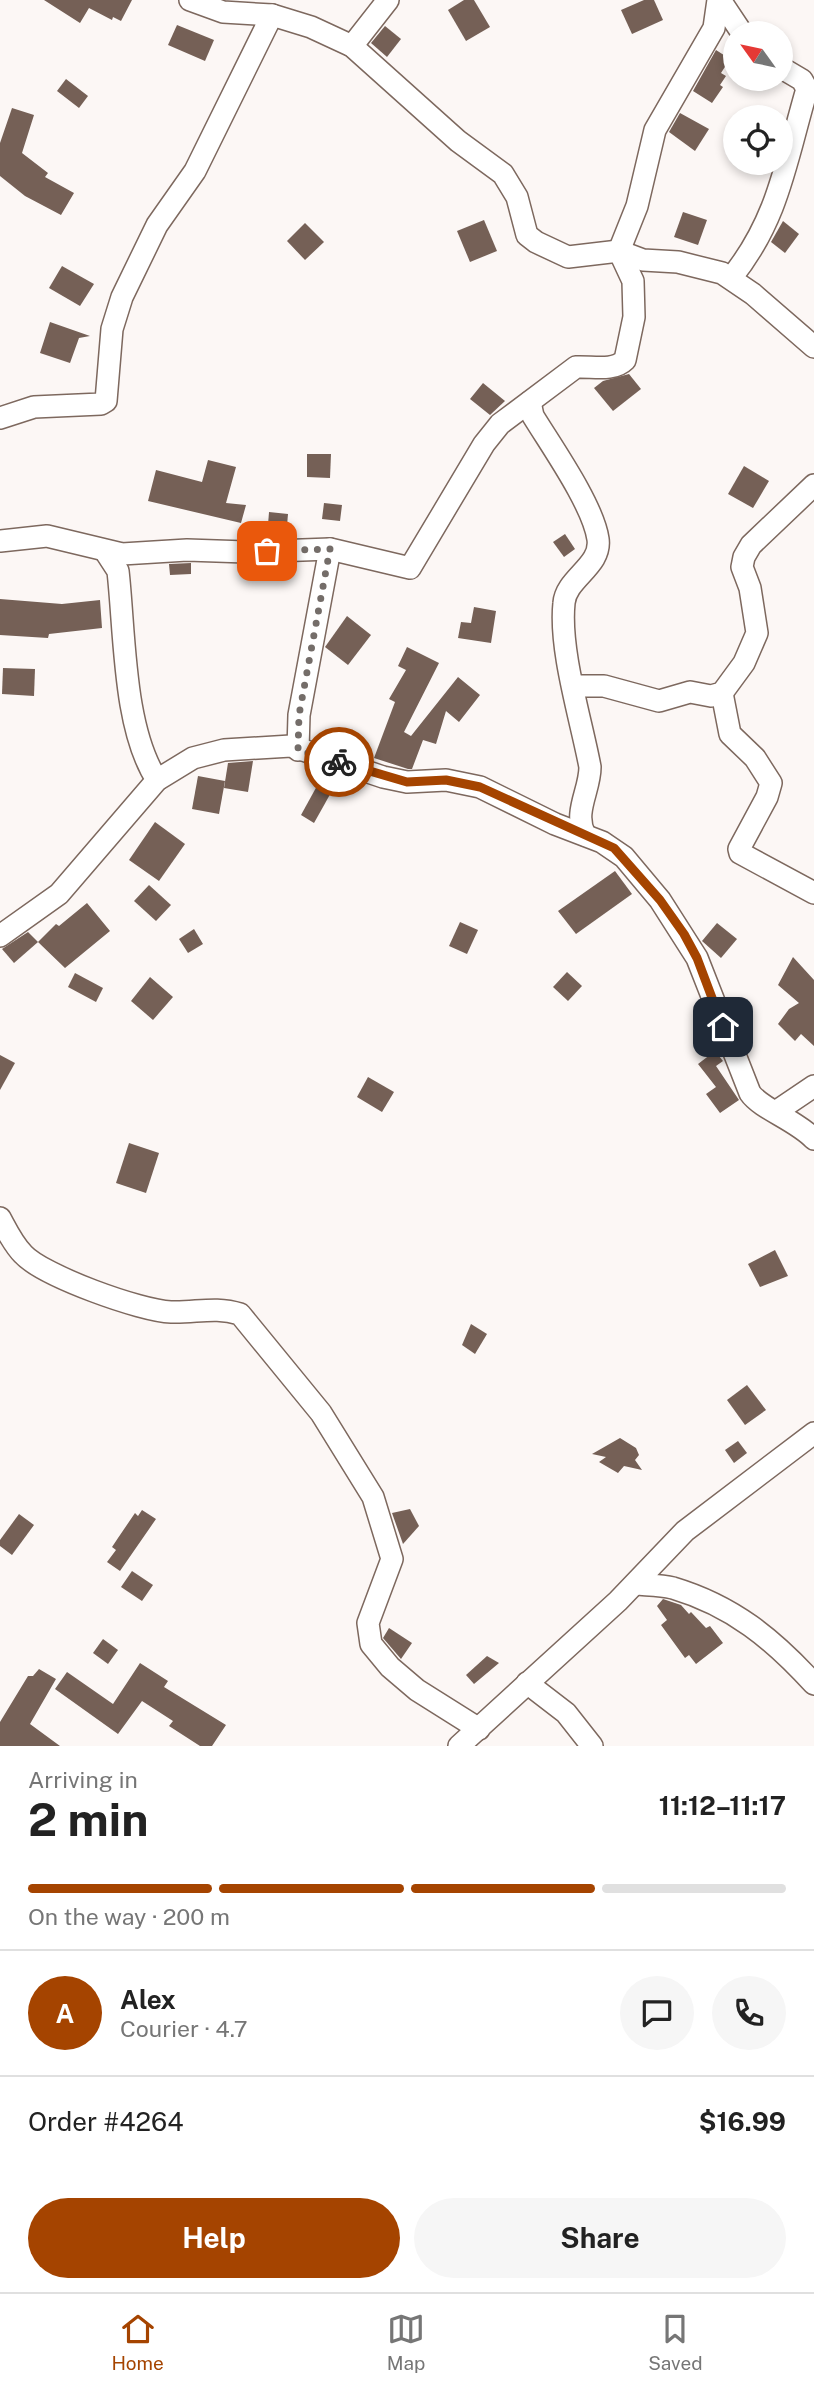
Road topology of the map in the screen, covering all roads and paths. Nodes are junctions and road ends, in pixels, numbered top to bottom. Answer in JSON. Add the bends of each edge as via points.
{"nodes":[{"id":1,"x":190,"y":0,"type":"edge"},
{"id":2,"x":387,"y":0,"type":"edge"},
{"id":3,"x":719,"y":0,"type":"edge"},
{"id":4,"x":272,"y":15,"type":"junction"},
{"id":5,"x":734,"y":21,"type":"edge"},
{"id":6,"x":352,"y":46,"type":"junction"},
{"id":7,"x":793,"y":75,"type":"edge"},
{"id":8,"x":619,"y":251,"type":"junction"},
{"id":9,"x":731,"y":278,"type":"junction"},
{"id":10,"x":814,"y":347,"type":"edge"},
{"id":11,"x":530,"y":402,"type":"junction"},
{"id":12,"x":0,"y":418,"type":"edge"},
{"id":13,"x":814,"y":485,"type":"edge"},
{"id":14,"x":0,"y":541,"type":"edge"},
{"id":15,"x":330,"y":549,"type":"junction"},
{"id":16,"x":105,"y":551,"type":"junction"},
{"id":17,"x":574,"y":687,"type":"junction"},
{"id":18,"x":722,"y":693,"type":"junction"},
{"id":19,"x":298,"y":750,"type":"junction"},
{"id":20,"x":157,"y":780,"type":"junction"},
{"id":21,"x":585,"y":835,"type":"junction"},
{"id":22,"x":814,"y":893,"type":"edge"},
{"id":23,"x":0,"y":936,"type":"edge"},
{"id":24,"x":814,"y":1086,"type":"edge"},
{"id":25,"x":777,"y":1111,"type":"junction"},
{"id":26,"x":814,"y":1139,"type":"edge"},
{"id":27,"x":0,"y":1218,"type":"edge"},
{"id":28,"x":814,"y":1433,"type":"edge"},
{"id":29,"x":636,"y":1584,"type":"junction"},
{"id":30,"x":527,"y":1683,"type":"junction"},
{"id":31,"x":814,"y":1684,"type":"edge"},
{"id":32,"x":479,"y":1729,"type":"junction"},
{"id":33,"x":459,"y":1746,"type":"edge"},
{"id":34,"x":592,"y":1746,"type":"edge"}],
"edges":[{"from":1,"to":4,"type":"street","via":[[223,12]]},
{"from":2,"to":6,"type":"street"},
{"from":3,"to":5,"type":"street"},
{"from":3,"to":8,"type":"street","via":[[714,28],[655,130],[637,206]]},
{"from":4,"to":6,"type":"street"},
{"from":4,"to":12,"type":"street","via":[[195,171],[158,225],[122,297],[112,329],[106,401],[34,407]]},
{"from":6,"to":8,"type":"street","via":[[458,141],[503,174],[517,197],[531,239],[568,257]]},
{"from":7,"to":9,"type":"street","via":[[807,89],[772,212],[760,239]]},
{"from":8,"to":9,"type":"street","via":[[643,260],[712,269]]},
{"from":8,"to":11,"type":"street","via":[[633,281],[634,317],[625,360],[621,365],[576,367]]},
{"from":9,"to":10,"type":"street"},
{"from":11,"to":15,"type":"street","via":[[500,424],[484,444],[410,568]]},
{"from":11,"to":17,"type":"street","via":[[533,416],[589,512],[598,542],[595,557],[563,604]]},
{"from":13,"to":18,"type":"street","via":[[744,557],[741,567],[750,588],[757,634],[744,663]]},
{"from":14,"to":16,"type":"street","via":[[47,536]]},
{"from":15,"to":16,"type":"street"},
{"from":15,"to":19,"type":"street","via":[[299,715]]},
{"from":16,"to":20,"type":"street","via":[[118,571],[137,734],[145,762]]},
{"from":17,"to":18,"type":"street","via":[[604,686],[659,701],[690,692]]},
{"from":17,"to":21,"type":"street","via":[[590,767],[579,818]]},
{"from":18,"to":22,"type":"street","via":[[730,734],[755,758],[771,783],[740,853]]},
{"from":19,"to":20,"type":"street","via":[[291,746],[224,750],[193,758]]},
{"from":19,"to":21,"type":"street","via":[[407,782],[446,780],[480,787]]},
{"from":20,"to":23,"type":"street","via":[[59,894]]},
{"from":21,"to":25,"type":"street","via":[[620,853],[660,900],[697,958],[750,1093]]},
{"from":24,"to":25,"type":"street"},
{"from":25,"to":26,"type":"street"},
{"from":27,"to":32,"type":"street","via":[[24,1255],[41,1268],[110,1296],[141,1308],[173,1312],[221,1309],[240,1314],[321,1413],[373,1497],[392,1559],[368,1623],[371,1644],[417,1690]]},
{"from":28,"to":29,"type":"street","via":[[685,1531]]},
{"from":29,"to":30,"type":"street"},
{"from":29,"to":31,"type":"street","via":[[672,1587],[732,1613],[753,1625]]},
{"from":30,"to":32,"type":"street"},
{"from":30,"to":34,"type":"street","via":[[566,1713]]},
{"from":32,"to":33,"type":"street"}]}
